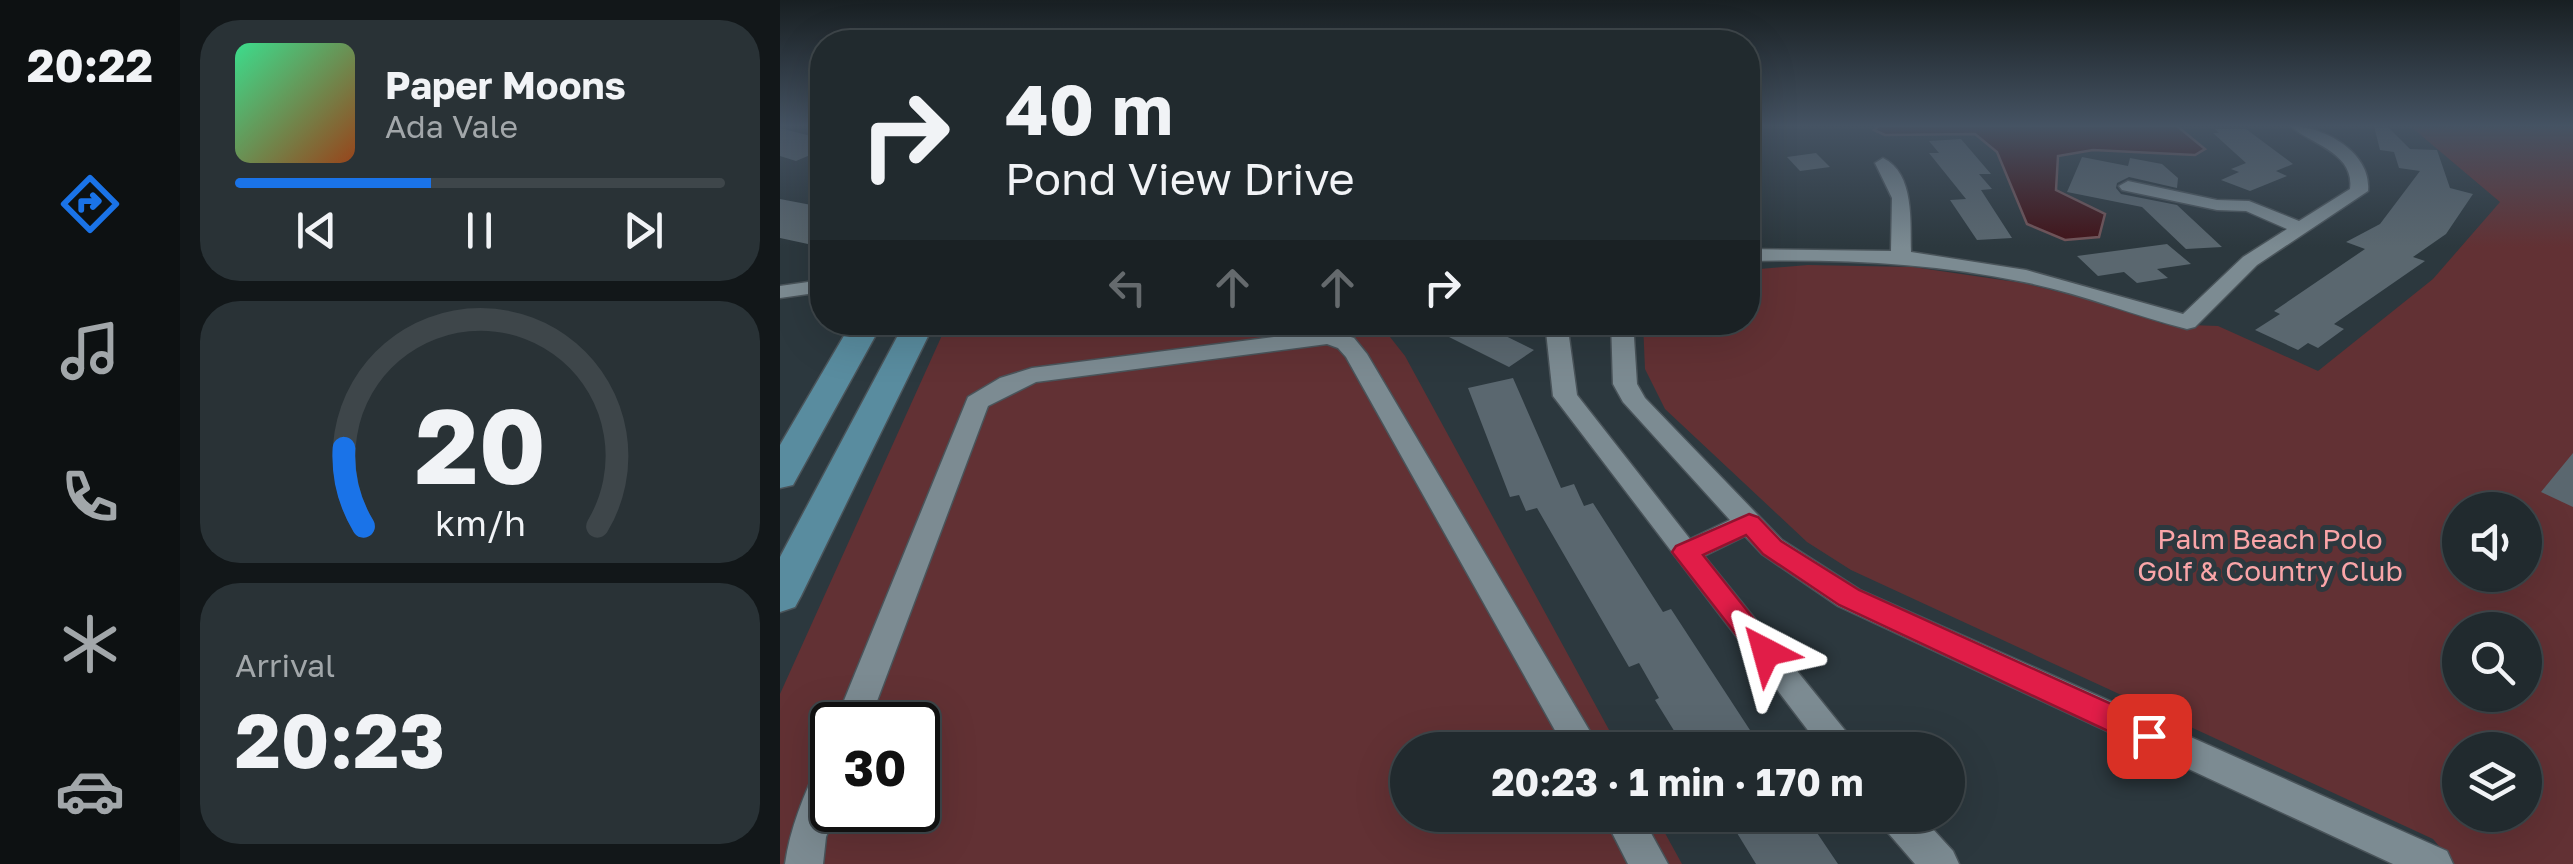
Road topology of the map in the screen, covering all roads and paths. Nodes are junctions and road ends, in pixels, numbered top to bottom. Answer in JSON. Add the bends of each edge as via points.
{"nodes":[{"id":1,"x":1884,"y":166,"type":"edge"},
{"id":2,"x":2355,"y":166,"type":"edge"},
{"id":3,"x":2128,"y":186,"type":"dead end"},
{"id":4,"x":2302,"y":229,"type":"junction"},
{"id":5,"x":1760,"y":254,"type":"edge"},
{"id":6,"x":1900,"y":256,"type":"junction"},
{"id":7,"x":810,"y":275,"type":"edge"},
{"id":8,"x":780,"y":279,"type":"edge"},
{"id":9,"x":810,"y":288,"type":"edge"},
{"id":10,"x":780,"y":292,"type":"edge"},
{"id":11,"x":861,"y":335,"type":"edge"},
{"id":12,"x":913,"y":335,"type":"edge"},
{"id":13,"x":1558,"y":335,"type":"edge"},
{"id":14,"x":1622,"y":335,"type":"edge"},
{"id":15,"x":780,"y":476,"type":"edge"},
{"id":16,"x":1749,"y":523,"type":"junction"},
{"id":17,"x":1685,"y":552,"type":"junction"},
{"id":18,"x":780,"y":596,"type":"edge"},
{"id":19,"x":860,"y":702,"type":"edge"},
{"id":20,"x":1574,"y":732,"type":"edge"},
{"id":21,"x":1830,"y":732,"type":"edge"},
{"id":22,"x":810,"y":829,"type":"edge"},
{"id":23,"x":1631,"y":832,"type":"edge"},
{"id":24,"x":1911,"y":832,"type":"edge"},
{"id":25,"x":804,"y":864,"type":"edge"},
{"id":26,"x":1650,"y":864,"type":"edge"},
{"id":27,"x":1940,"y":864,"type":"edge"},
{"id":28,"x":2434,"y":864,"type":"edge"}],
"edges":[{"from":1,"to":6,"type":"street","via":[[1901,198]]},
{"from":2,"to":4,"type":"street","via":[[2362,183],[2353,198]]},
{"from":3,"to":4,"type":"street","via":[[2249,206]]},
{"from":4,"to":6,"type":"street","via":[[2250,261],[2187,322],[2047,280]]},
{"from":5,"to":6,"type":"street"},
{"from":7,"to":8,"type":"street"},
{"from":9,"to":10,"type":"street"},
{"from":11,"to":15,"type":"main road"},
{"from":12,"to":18,"type":"main road"},
{"from":13,"to":17,"type":"street","via":[[1566,396]]},
{"from":14,"to":16,"type":"street","via":[[1628,393]]},
{"from":16,"to":17,"type":"street"},
{"from":16,"to":28,"type":"street","via":[[1772,547],[1849,598]]},
{"from":17,"to":21,"type":"street"},
{"from":19,"to":20,"type":"street","via":[[977,402],[1032,375],[1328,337],[1356,354]]},
{"from":22,"to":25,"type":"street"},
{"from":23,"to":26,"type":"street"},
{"from":24,"to":27,"type":"street"}]}
